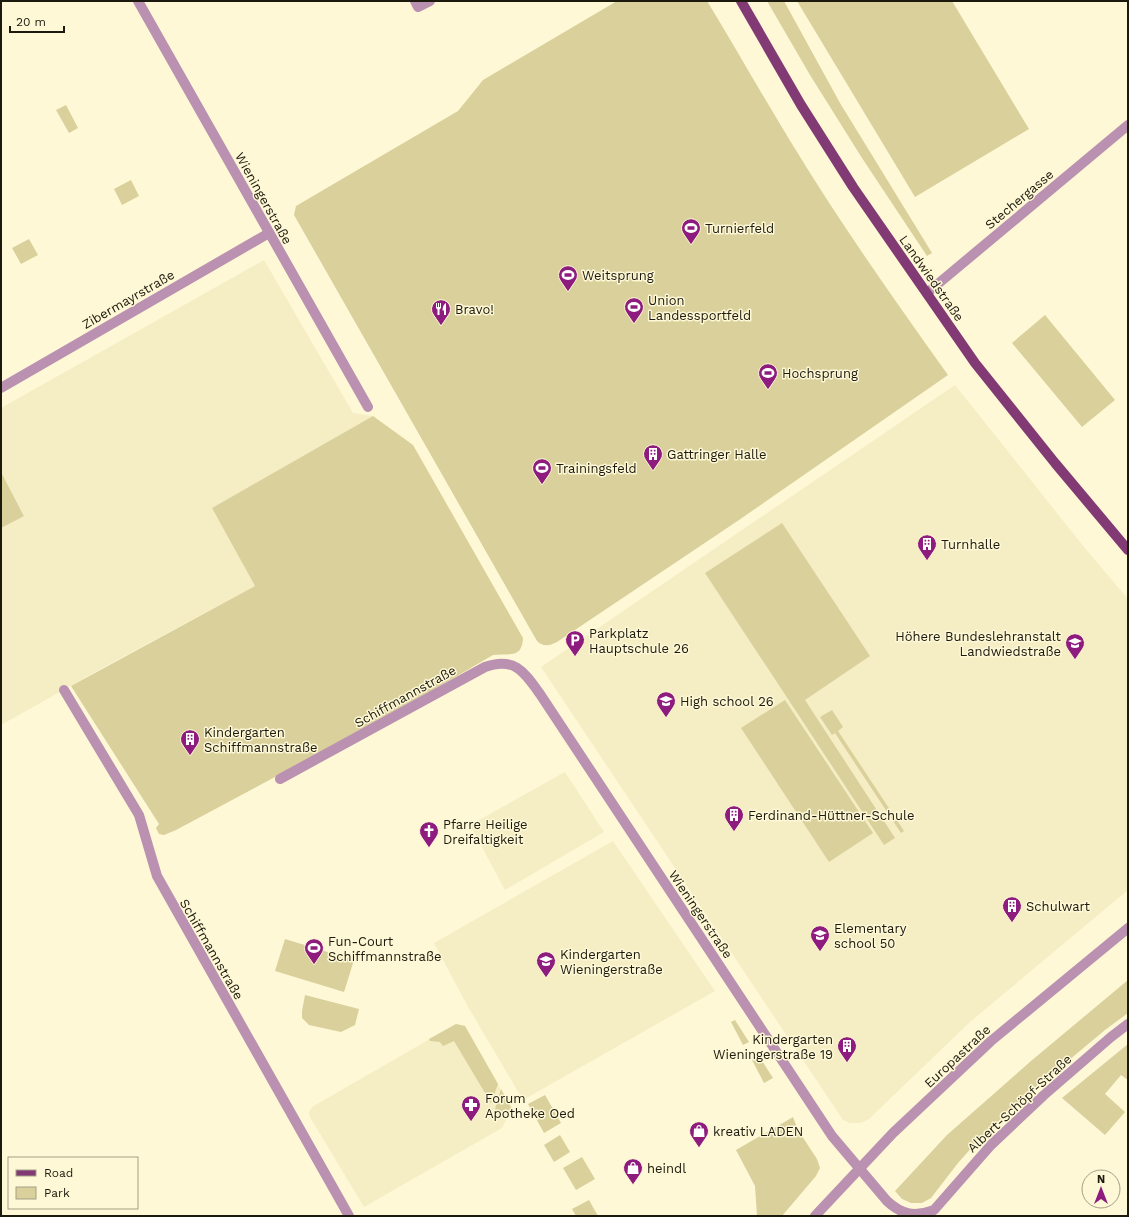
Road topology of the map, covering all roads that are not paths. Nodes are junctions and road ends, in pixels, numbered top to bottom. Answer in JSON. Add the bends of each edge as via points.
{"nodes":[{"id":1,"x":138,"y":1,"type":"edge"},
{"id":2,"x":430,"y":1,"type":"edge"},
{"id":3,"x":741,"y":1,"type":"edge"},
{"id":4,"x":416,"y":4,"type":"edge"},
{"id":5,"x":1128,"y":125,"type":"edge"},
{"id":6,"x":269,"y":233,"type":"junction"},
{"id":7,"x":927,"y":293,"type":"junction"},
{"id":8,"x":1,"y":388,"type":"edge"},
{"id":9,"x":368,"y":407,"type":"dead end"},
{"id":10,"x":1128,"y":550,"type":"edge"},
{"id":11,"x":523,"y":671,"type":"joint"},
{"id":12,"x":64,"y":690,"type":"dead end"},
{"id":13,"x":280,"y":779,"type":"dead end"},
{"id":14,"x":1128,"y":928,"type":"edge"},
{"id":15,"x":1128,"y":1024,"type":"edge"},
{"id":16,"x":860,"y":1169,"type":"junction"},
{"id":17,"x":349,"y":1216,"type":"edge"},
{"id":18,"x":815,"y":1216,"type":"edge"}],
"edges":[{"from":1,"to":6,"type":"street","name":"Wieningerstraße"},
{"from":2,"to":4,"type":"street"},
{"from":3,"to":7,"type":"main road","name":"Landwiedstraße","via":[[805,112]]},
{"from":5,"to":7,"type":"street","name":"Stechergasse"},
{"from":6,"to":8,"type":"street","name":"Zibermayrstraße"},
{"from":6,"to":9,"type":"street","name":"Wieningerstraße"},
{"from":7,"to":10,"type":"main road","name":"Landwiedstraße","via":[[975,363]]},
{"from":11,"to":13,"type":"street","name":"Schiffmannstraße","via":[[504,664],[494,663],[485,667]]},
{"from":11,"to":16,"type":"street","name":"Wieningerstraße","via":[[832,1136]]},
{"from":12,"to":17,"type":"street","name":"Schiffmannstraße","via":[[139,815],[160,882]]},
{"from":14,"to":16,"type":"street","name":"Europastraße","via":[[990,1042],[893,1133]]},
{"from":15,"to":16,"type":"street","name":"Albert-Schöpf-Straße","via":[[1044,1095],[991,1145],[934,1210],[926,1214],[903,1213],[887,1201]]},
{"from":16,"to":18,"type":"street","name":"Europastraße"}]}
